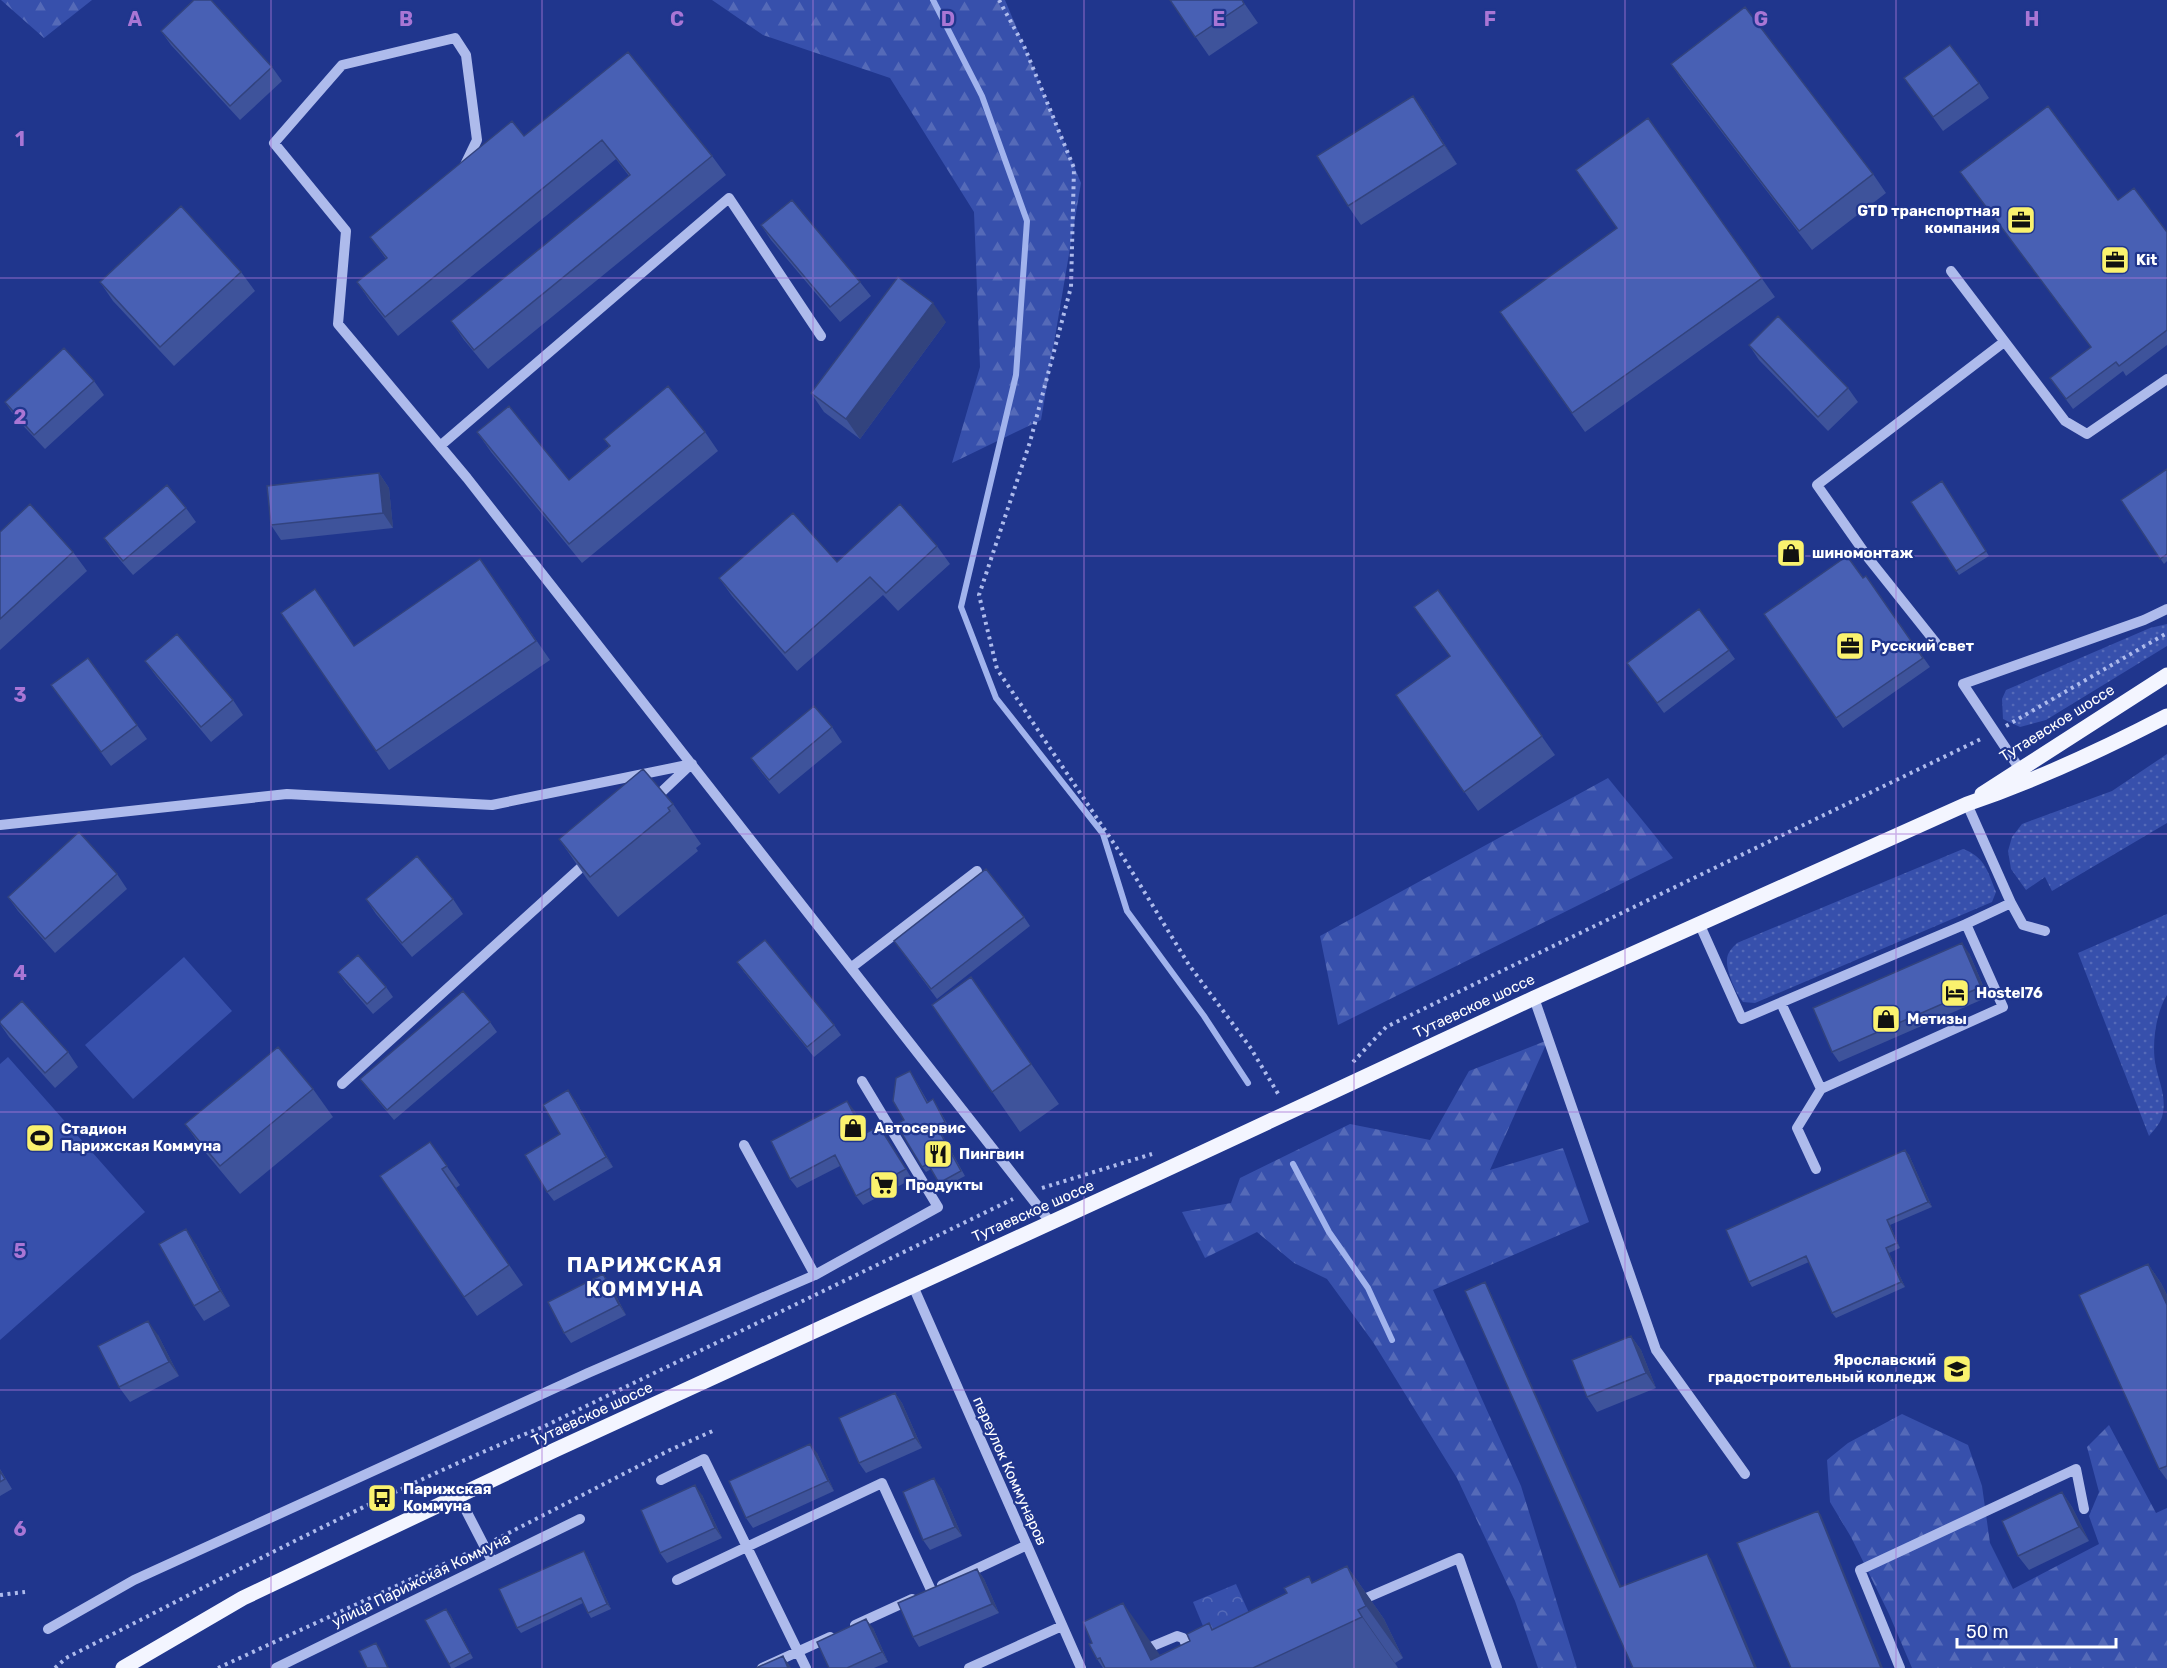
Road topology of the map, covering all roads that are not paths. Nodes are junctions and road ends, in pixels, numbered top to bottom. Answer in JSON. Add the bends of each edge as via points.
{"nodes":[{"id":1,"x":460,"y":177,"type":"edge"},
{"id":2,"x":1951,"y":271,"type":"dead end"},
{"id":3,"x":821,"y":336,"type":"dead end"},
{"id":4,"x":2004,"y":342,"type":"junction"},
{"id":5,"x":2167,"y":379,"type":"edge"},
{"id":6,"x":440,"y":446,"type":"junction"},
{"id":7,"x":2167,"y":609,"type":"edge"},
{"id":8,"x":1936,"y":643,"type":"dead end"},
{"id":9,"x":2167,"y":675,"type":"edge"},
{"id":10,"x":2167,"y":716,"type":"edge"},
{"id":11,"x":692,"y":764,"type":"junction"},
{"id":12,"x":2019,"y":768,"type":"junction"},
{"id":13,"x":2028,"y":783,"type":"junction"},
{"id":14,"x":1967,"y":804,"type":"junction"},
{"id":15,"x":640,"y":813,"type":"edge"},
{"id":16,"x":0,"y":825,"type":"edge"},
{"id":17,"x":596,"y":853,"type":"edge"},
{"id":18,"x":977,"y":871,"type":"dead end"},
{"id":19,"x":2011,"y":903,"type":"junction"},
{"id":20,"x":1699,"y":923,"type":"junction"},
{"id":21,"x":1966,"y":924,"type":"junction"},
{"id":22,"x":2045,"y":931,"type":"dead end"},
{"id":23,"x":852,"y":967,"type":"junction"},
{"id":24,"x":1534,"y":998,"type":"junction"},
{"id":25,"x":1781,"y":1003,"type":"junction"},
{"id":26,"x":862,"y":1081,"type":"dead end"},
{"id":27,"x":342,"y":1084,"type":"dead end"},
{"id":28,"x":1821,"y":1089,"type":"junction"},
{"id":29,"x":744,"y":1145,"type":"dead end"},
{"id":30,"x":1816,"y":1169,"type":"dead end"},
{"id":31,"x":1051,"y":1223,"type":"junction"},
{"id":32,"x":815,"y":1275,"type":"junction"},
{"id":33,"x":913,"y":1286,"type":"junction"},
{"id":34,"x":1745,"y":1474,"type":"dead end"},
{"id":35,"x":661,"y":1480,"type":"dead end"},
{"id":36,"x":458,"y":1496,"type":"junction"},
{"id":37,"x":2084,"y":1509,"type":"dead end"},
{"id":38,"x":580,"y":1519,"type":"dead end"},
{"id":39,"x":1027,"y":1545,"type":"junction"},
{"id":40,"x":748,"y":1548,"type":"junction"},
{"id":41,"x":492,"y":1561,"type":"junction"},
{"id":42,"x":677,"y":1580,"type":"dead end"},
{"id":43,"x":931,"y":1590,"type":"junction"},
{"id":44,"x":1350,"y":1605,"type":"edge"},
{"id":45,"x":1062,"y":1626,"type":"junction"},
{"id":46,"x":48,"y":1629,"type":"dead end"},
{"id":47,"x":799,"y":1651,"type":"junction"},
{"id":48,"x":1134,"y":1654,"type":"edge"},
{"id":49,"x":1200,"y":1665,"type":"edge"},
{"id":50,"x":123,"y":1668,"type":"edge"},
{"id":51,"x":276,"y":1668,"type":"edge"},
{"id":52,"x":762,"y":1668,"type":"edge"},
{"id":53,"x":806,"y":1668,"type":"edge"},
{"id":54,"x":969,"y":1668,"type":"edge"},
{"id":55,"x":1081,"y":1668,"type":"edge"},
{"id":56,"x":1497,"y":1668,"type":"edge"},
{"id":57,"x":1900,"y":1668,"type":"edge"}],
"edges":[{"from":1,"to":6,"type":"street","via":[[477,140],[466,55],[455,38],[342,66],[274,143],[346,231],[338,324]]},
{"from":2,"to":4,"type":"street"},
{"from":3,"to":6,"type":"street","via":[[729,198]]},
{"from":4,"to":5,"type":"street","via":[[2065,421],[2087,434]]},
{"from":4,"to":8,"type":"street","via":[[1817,485]]},
{"from":6,"to":11,"type":"street"},
{"from":7,"to":12,"type":"street","via":[[1963,684]]},
{"from":9,"to":12,"type":"main road","name":"Тутаевское шоссе"},
{"from":10,"to":13,"type":"main road","name":"Тутаевское шоссе"},
{"from":11,"to":15,"type":"street"},
{"from":11,"to":16,"type":"street","via":[[492,805],[287,794]]},
{"from":11,"to":23,"type":"street"},
{"from":12,"to":13,"type":"main road"},
{"from":12,"to":14,"type":"main road","name":"Тутаевское шоссе"},
{"from":13,"to":14,"type":"main road","name":"Тутаевское шоссе"},
{"from":14,"to":19,"type":"street"},
{"from":14,"to":20,"type":"main road","name":"Тутаевское шоссе"},
{"from":17,"to":27,"type":"street"},
{"from":18,"to":23,"type":"street"},
{"from":19,"to":21,"type":"street"},
{"from":19,"to":22,"type":"street","via":[[2023,924]]},
{"from":20,"to":24,"type":"main road","name":"Тутаевское шоссе"},
{"from":20,"to":25,"type":"street","via":[[1742,1019]]},
{"from":21,"to":25,"type":"street"},
{"from":21,"to":28,"type":"street","via":[[2003,1006]]},
{"from":23,"to":31,"type":"street"},
{"from":24,"to":31,"type":"main road","name":"Тутаевское шоссе"},
{"from":24,"to":34,"type":"street","via":[[1656,1350]]},
{"from":25,"to":28,"type":"street"},
{"from":26,"to":32,"type":"street","via":[[938,1207]]},
{"from":28,"to":30,"type":"street","via":[[1797,1128]]},
{"from":29,"to":32,"type":"street"},
{"from":31,"to":33,"type":"main road","name":"Тутаевское шоссе"},
{"from":32,"to":46,"type":"street","via":[[588,1373],[155,1571]]},
{"from":33,"to":36,"type":"main road","name":"Тутаевское шоссе"},
{"from":33,"to":39,"type":"street","name":"переулок Коммунаров"},
{"from":35,"to":40,"type":"street","via":[[704,1459]]},
{"from":36,"to":41,"type":"street"},
{"from":36,"to":50,"type":"main road","name":"Тутаевское шоссе","via":[[243,1598]]},
{"from":37,"to":57,"type":"street","via":[[2076,1469],[1860,1570]]},
{"from":38,"to":41,"type":"street","name":"улица Парижская Коммуна"},
{"from":39,"to":43,"type":"street"},
{"from":39,"to":45,"type":"street","name":"переулок Коммунаров"},
{"from":40,"to":42,"type":"street"},
{"from":40,"to":43,"type":"street","via":[[882,1483]]},
{"from":40,"to":47,"type":"street"},
{"from":41,"to":51,"type":"street","name":"улица Парижская Коммуна"},
{"from":43,"to":47,"type":"street"},
{"from":44,"to":56,"type":"street","via":[[1460,1558]]},
{"from":45,"to":54,"type":"street"},
{"from":45,"to":55,"type":"street","name":"переулок Коммунаров"},
{"from":47,"to":52,"type":"street"},
{"from":47,"to":53,"type":"street"},
{"from":48,"to":49,"type":"street","via":[[1177,1636],[1183,1638],[1195,1663]]}]}
